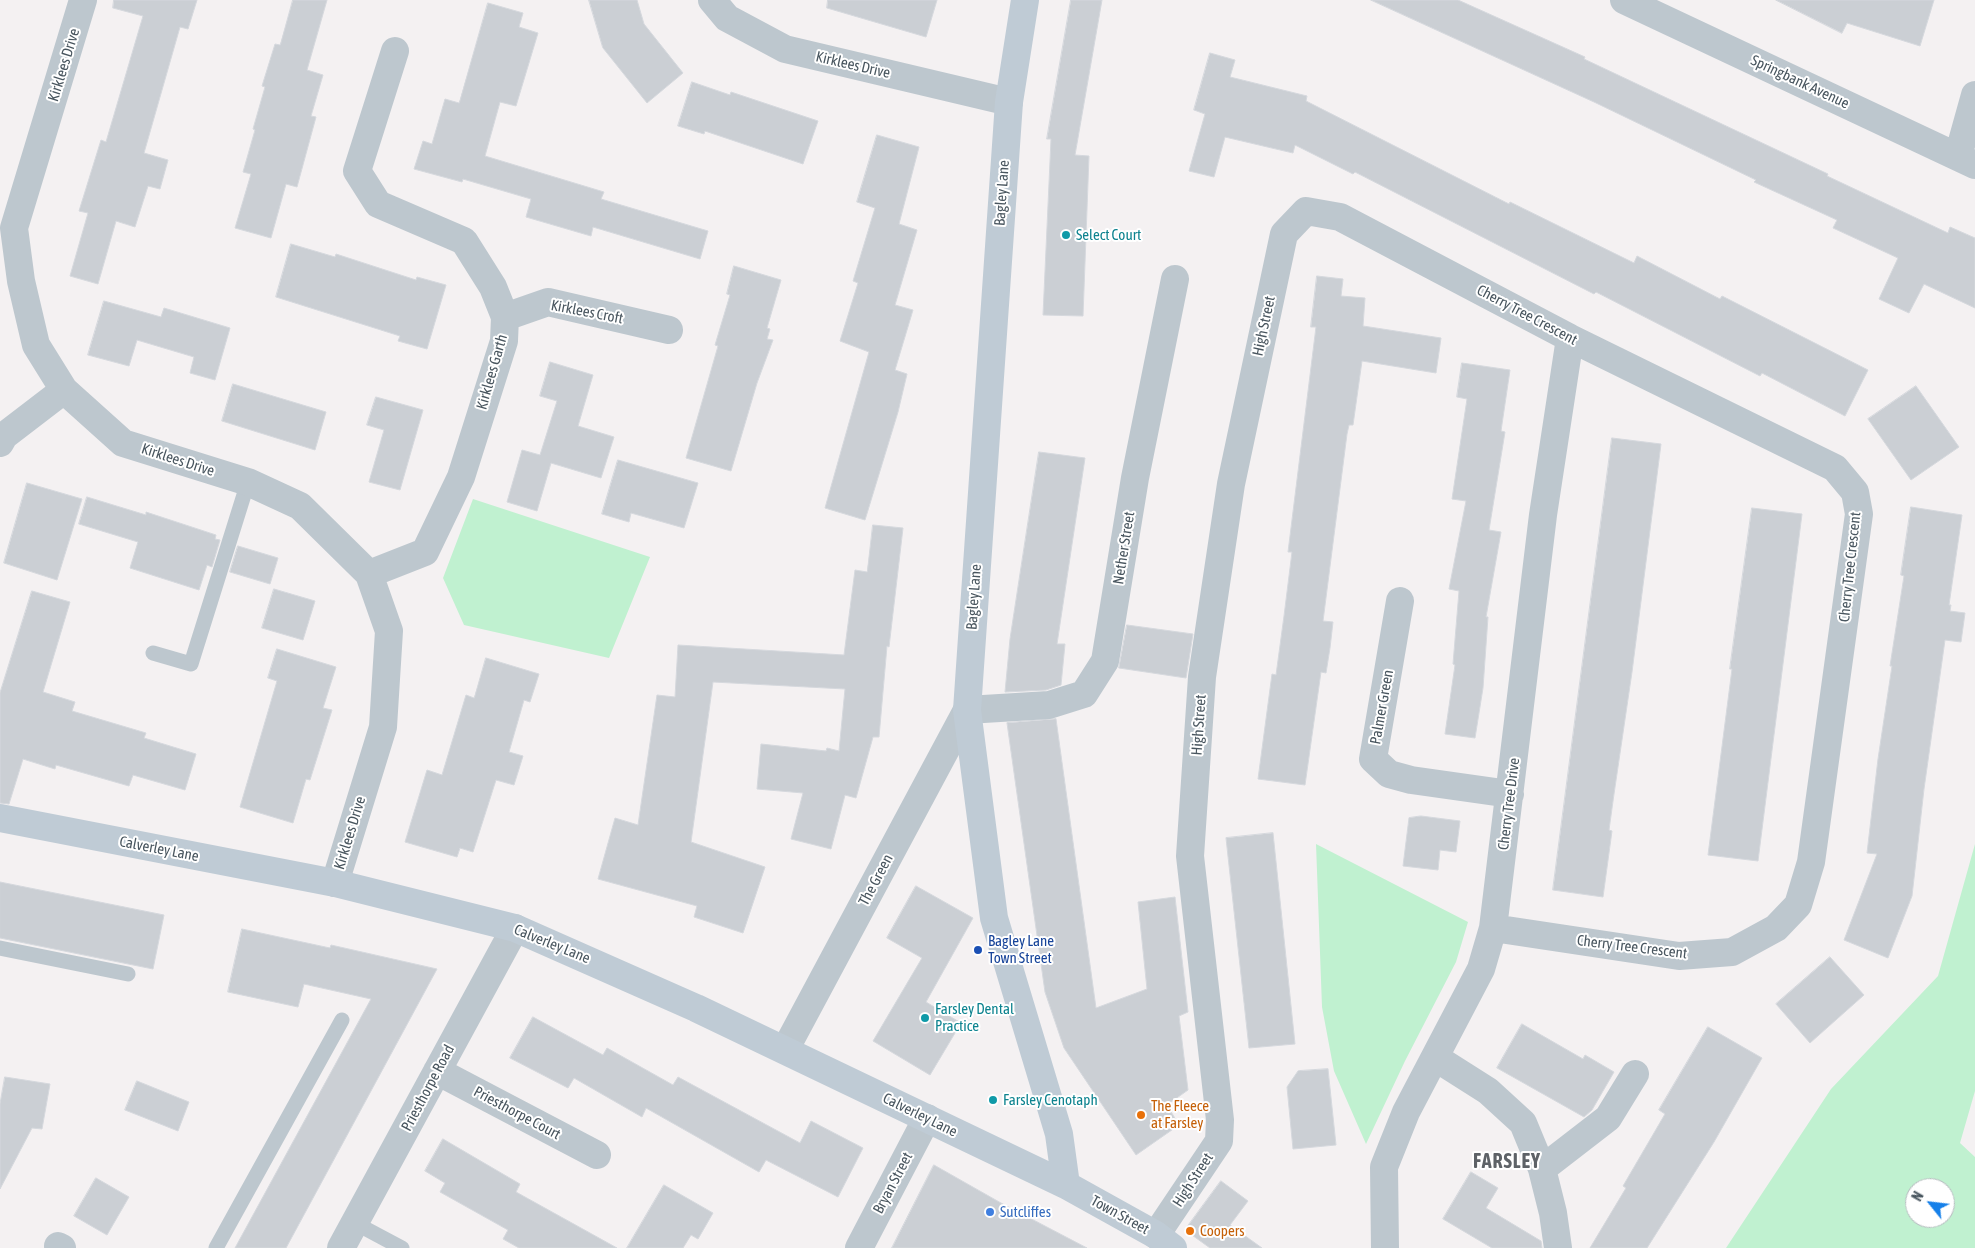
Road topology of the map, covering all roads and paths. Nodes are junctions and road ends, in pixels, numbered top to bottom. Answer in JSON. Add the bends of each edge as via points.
{"nodes":[{"id":1,"x":83,"y":0,"type":"edge"},
{"id":2,"x":712,"y":0,"type":"edge"},
{"id":3,"x":1025,"y":0,"type":"edge"},
{"id":4,"x":1625,"y":0,"type":"edge"},
{"id":5,"x":396,"y":52,"type":"dead end"},
{"id":6,"x":1975,"y":95,"type":"edge"},
{"id":7,"x":1009,"y":102,"type":"junction"},
{"id":8,"x":1966,"y":160,"type":"edge"},
{"id":9,"x":1306,"y":211,"type":"joint"},
{"id":10,"x":1175,"y":279,"type":"dead end"},
{"id":11,"x":505,"y":317,"type":"junction"},
{"id":12,"x":669,"y":330,"type":"dead end"},
{"id":13,"x":1570,"y":338,"type":"junction"},
{"id":14,"x":64,"y":390,"type":"junction"},
{"id":15,"x":0,"y":443,"type":"edge"},
{"id":16,"x":248,"y":482,"type":"junction"},
{"id":17,"x":370,"y":574,"type":"junction"},
{"id":18,"x":1400,"y":601,"type":"dead end"},
{"id":19,"x":153,"y":653,"type":"dead end"},
{"id":20,"x":967,"y":710,"type":"junction"},
{"id":21,"x":1510,"y":794,"type":"junction"},
{"id":22,"x":0,"y":818,"type":"edge"},
{"id":23,"x":335,"y":883,"type":"junction"},
{"id":24,"x":515,"y":928,"type":"junction"},
{"id":25,"x":1493,"y":928,"type":"junction"},
{"id":26,"x":0,"y":948,"type":"edge"},
{"id":27,"x":128,"y":974,"type":"dead end"},
{"id":28,"x":342,"y":1020,"type":"dead end"},
{"id":29,"x":785,"y":1050,"type":"junction"},
{"id":30,"x":1436,"y":1058,"type":"junction"},
{"id":31,"x":437,"y":1071,"type":"junction"},
{"id":32,"x":1635,"y":1074,"type":"dead end"},
{"id":33,"x":927,"y":1118,"type":"junction"},
{"id":34,"x":597,"y":1155,"type":"dead end"},
{"id":35,"x":1542,"y":1169,"type":"junction"},
{"id":36,"x":1066,"y":1185,"type":"junction"},
{"id":37,"x":355,"y":1223,"type":"junction"},
{"id":38,"x":1165,"y":1242,"type":"edge"},
{"id":39,"x":216,"y":1248,"type":"edge"},
{"id":40,"x":341,"y":1248,"type":"edge"},
{"id":41,"x":402,"y":1248,"type":"edge"},
{"id":42,"x":859,"y":1248,"type":"edge"},
{"id":43,"x":1385,"y":1248,"type":"edge"},
{"id":44,"x":1558,"y":1248,"type":"edge"}],
"edges":[{"from":1,"to":14,"type":"street","name":"Kirklees Drive","via":[[14,228],[21,281],[36,345]]},
{"from":2,"to":7,"type":"street","name":"Kirklees Drive","via":[[727,18],[785,49]]},
{"from":3,"to":7,"type":"main road","name":"Bagley Lane"},
{"from":4,"to":8,"type":"street","name":"Springbank Avenue"},
{"from":5,"to":11,"type":"street","name":"Kirklees Garth","via":[[357,171],[378,204],[464,241],[493,287]]},
{"from":6,"to":8,"type":"street"},
{"from":7,"to":20,"type":"main road","name":"Bagley Lane"},
{"from":9,"to":13,"type":"street","name":"Cherry Tree Crescent","via":[[1340,217]]},
{"from":9,"to":38,"type":"street","name":"High Street","via":[[1284,234],[1231,484],[1202,677],[1190,856],[1220,1120],[1219,1141]]},
{"from":10,"to":20,"type":"street","name":"Nether Street","via":[[1135,478],[1105,662],[1084,694],[1049,704]]},
{"from":11,"to":12,"type":"street","name":"Kirklees Croft","via":[[548,302]]},
{"from":11,"to":17,"type":"street","name":"Kirklees Garth","via":[[504,341],[461,477],[425,552]]},
{"from":13,"to":21,"type":"street","name":"Cherry Tree Drive","via":[[1543,514]]},
{"from":13,"to":25,"type":"street","name":"Cherry Tree Crescent","via":[[1836,468],[1855,492],[1859,514],[1811,862],[1798,905],[1776,928],[1732,952],[1679,956]]},
{"from":14,"to":15,"type":"street","via":[[4,436]]},
{"from":14,"to":16,"type":"street","name":"Kirklees Drive","via":[[123,443]]},
{"from":16,"to":17,"type":"street","name":"Kirklees Drive","via":[[300,506]]},
{"from":16,"to":19,"type":"lane","via":[[190,664]]},
{"from":17,"to":23,"type":"street","name":"Kirklees Drive","via":[[389,631],[383,726]]},
{"from":18,"to":21,"type":"street","name":"Palmer Green","via":[[1373,759],[1389,774],[1411,780]]},
{"from":20,"to":29,"type":"street","name":"The Green"},
{"from":20,"to":36,"type":"main road","name":"Bagley Lane","via":[[994,918],[1059,1134]]},
{"from":21,"to":25,"type":"street","name":"Cherry Tree Drive"},
{"from":22,"to":23,"type":"main road","name":"Calverley Lane"},
{"from":23,"to":24,"type":"main road","name":"Calverley Lane"},
{"from":24,"to":29,"type":"main road","name":"Calverley Lane","via":[[608,967]]},
{"from":24,"to":31,"type":"street","name":"Priesthorpe Road"},
{"from":25,"to":30,"type":"street","name":"Cherry Tree Drive","via":[[1481,969]]},
{"from":26,"to":27,"type":"lane"},
{"from":28,"to":39,"type":"lane"},
{"from":29,"to":33,"type":"main road","name":"Calverley Lane"},
{"from":30,"to":35,"type":"street","via":[[1488,1091],[1523,1122]]},
{"from":30,"to":43,"type":"street","name":"Cherry Tree Drive","via":[[1406,1112],[1384,1167]]},
{"from":31,"to":34,"type":"street","name":"Priesthorpe Court"},
{"from":31,"to":37,"type":"street","name":"Priesthorpe Road"},
{"from":32,"to":35,"type":"street","via":[[1608,1118]]},
{"from":33,"to":36,"type":"main road","name":"Calverley Lane"},
{"from":33,"to":42,"type":"street","name":"Bryan Street"},
{"from":35,"to":44,"type":"street"},
{"from":36,"to":38,"type":"main road","name":"Town Street"},
{"from":37,"to":40,"type":"street","name":"Priesthorpe Road"},
{"from":37,"to":41,"type":"lane"}]}
